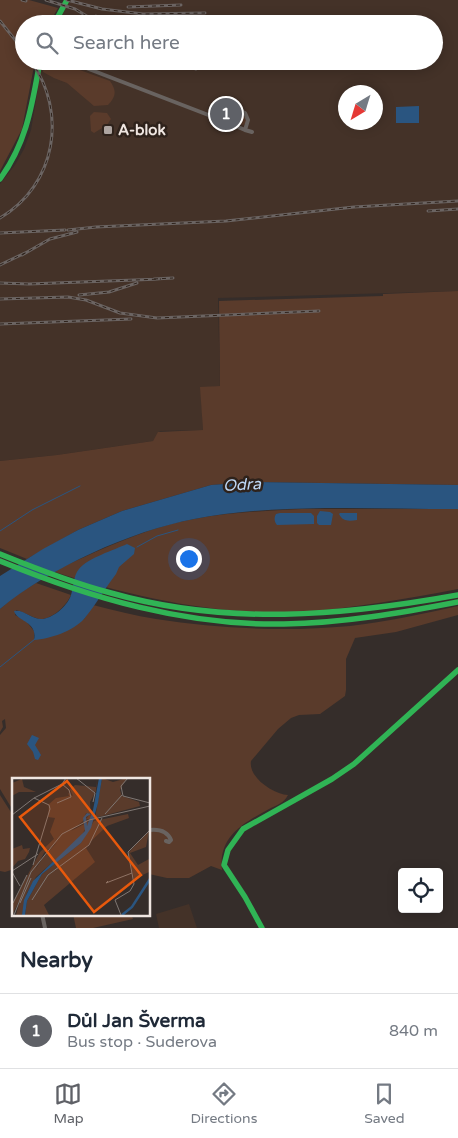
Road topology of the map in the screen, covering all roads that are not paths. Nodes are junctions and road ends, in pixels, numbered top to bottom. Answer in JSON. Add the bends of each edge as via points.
{"nodes":[{"id":1,"x":68,"y":0,"type":"edge"},
{"id":2,"x":59,"y":15,"type":"edge"},
{"id":3,"x":38,"y":70,"type":"edge"},
{"id":4,"x":91,"y":70,"type":"edge"},
{"id":5,"x":224,"y":121,"type":"junction"},
{"id":6,"x":245,"y":130,"type":"junction"},
{"id":7,"x":252,"y":132,"type":"dead end"},
{"id":8,"x":0,"y":179,"type":"edge"},
{"id":9,"x":0,"y":554,"type":"edge"},
{"id":10,"x":0,"y":561,"type":"edge"},
{"id":11,"x":458,"y":595,"type":"edge"},
{"id":12,"x":120,"y":600,"type":"junction"},
{"id":13,"x":458,"y":602,"type":"edge"},
{"id":14,"x":458,"y":670,"type":"edge"},
{"id":15,"x":150,"y":830,"type":"edge"},
{"id":16,"x":166,"y":841,"type":"dead end"},
{"id":17,"x":262,"y":928,"type":"edge"}],
"edges":[{"from":1,"to":2,"type":"main road"},
{"from":3,"to":8,"type":"main road","via":[[24,140]]},
{"from":4,"to":5,"type":"street"},
{"from":5,"to":6,"type":"street"},
{"from":5,"to":6,"type":"street","via":[[234,111],[242,111],[248,120]]},
{"from":6,"to":7,"type":"street"},
{"from":9,"to":12,"type":"main road"},
{"from":10,"to":12,"type":"main road","via":[[52,582]]},
{"from":11,"to":12,"type":"main road","via":[[361,612],[282,617],[196,611]]},
{"from":12,"to":13,"type":"main road","via":[[157,612],[194,618],[283,624],[359,618]]},
{"from":14,"to":17,"type":"main road","via":[[354,764],[247,826],[236,836],[224,865]]},
{"from":15,"to":16,"type":"street","via":[[166,832],[171,840]]}]}
